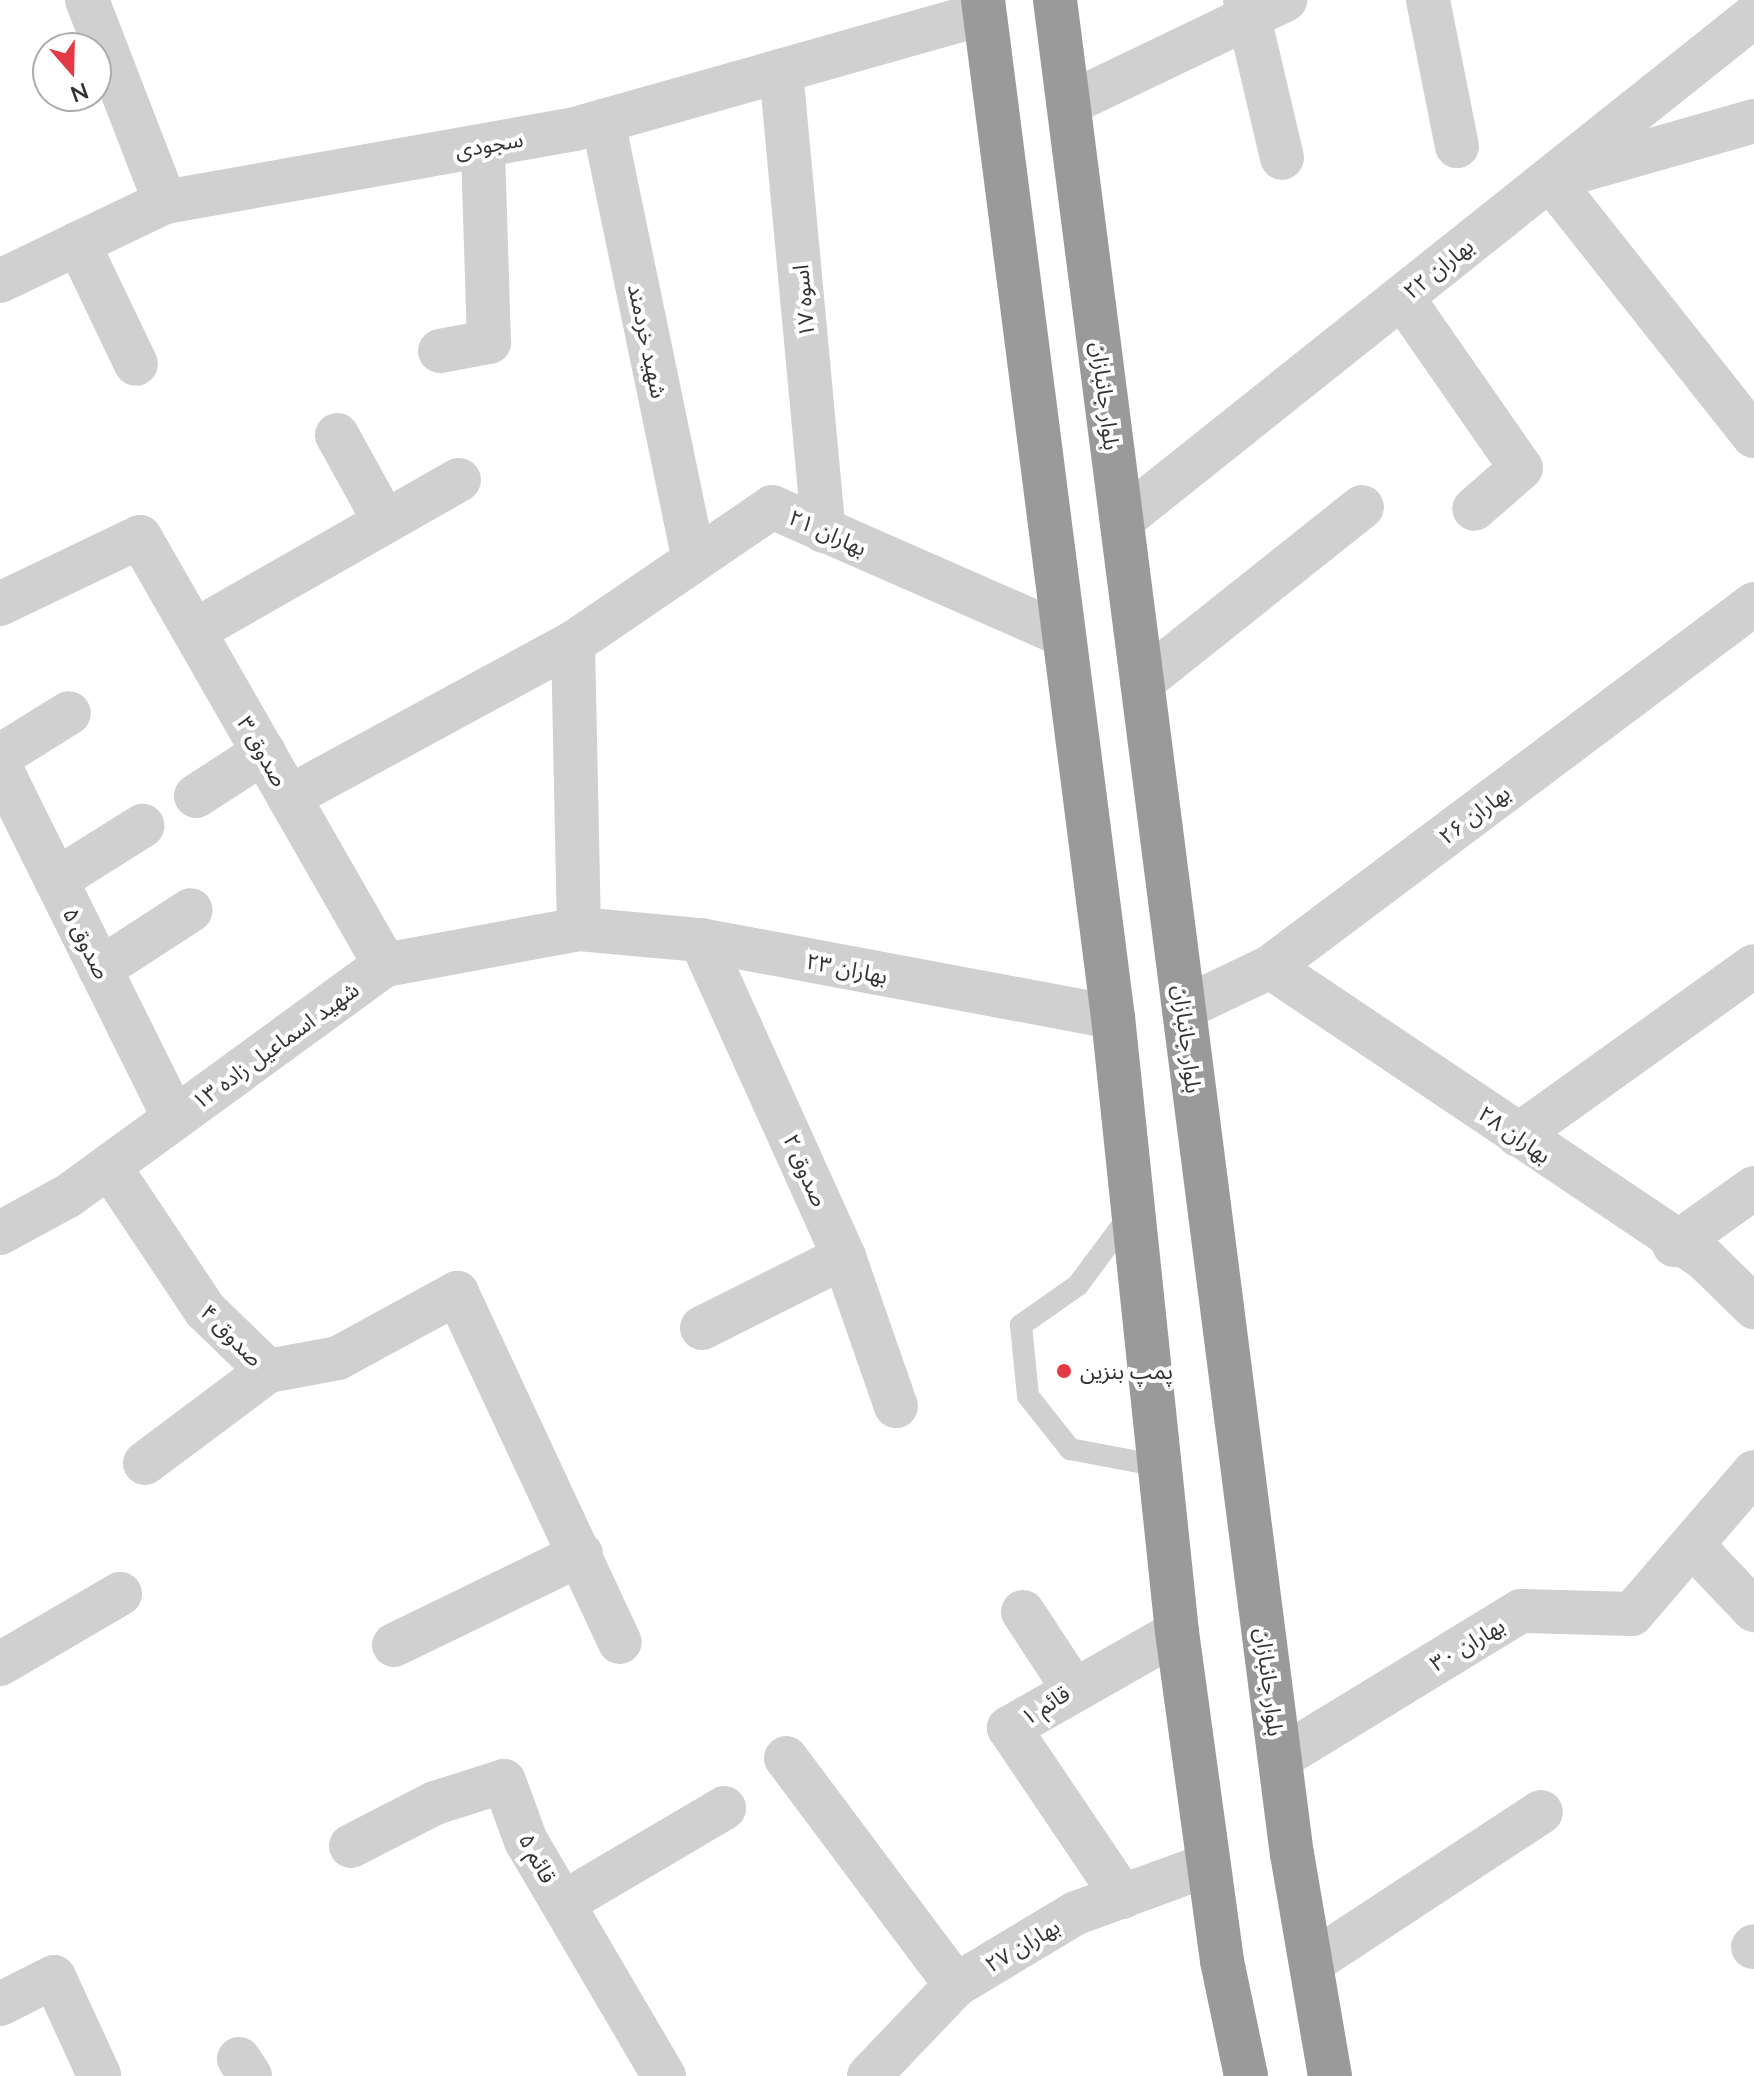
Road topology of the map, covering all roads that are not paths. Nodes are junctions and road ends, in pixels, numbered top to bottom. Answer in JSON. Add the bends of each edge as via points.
{"nodes":[{"id":1,"x":87,"y":0,"type":"edge"},
{"id":2,"x":1055,"y":0,"type":"edge"},
{"id":3,"x":1428,"y":0,"type":"edge"},
{"id":4,"x":1259,"y":6,"type":"edge"},
{"id":5,"x":983,"y":7,"type":"edge"},
{"id":6,"x":1748,"y":12,"type":"edge"},
{"id":7,"x":781,"y":71,"type":"junction"},
{"id":8,"x":1068,"y":104,"type":"junction"},
{"id":9,"x":603,"y":121,"type":"junction"},
{"id":10,"x":1754,"y":121,"type":"edge"},
{"id":11,"x":483,"y":146,"type":"junction"},
{"id":12,"x":1457,"y":146,"type":"dead end"},
{"id":13,"x":1282,"y":158,"type":"dead end"},
{"id":14,"x":1550,"y":179,"type":"junction"},
{"id":15,"x":165,"y":202,"type":"junction"},
{"id":16,"x":78,"y":243,"type":"junction"},
{"id":17,"x":0,"y":281,"type":"edge"},
{"id":18,"x":1402,"y":297,"type":"junction"},
{"id":19,"x":440,"y":351,"type":"dead end"},
{"id":20,"x":136,"y":364,"type":"dead end"},
{"id":21,"x":337,"y":435,"type":"dead end"},
{"id":22,"x":1754,"y":436,"type":"edge"},
{"id":23,"x":459,"y":480,"type":"dead end"},
{"id":24,"x":1362,"y":507,"type":"dead end"},
{"id":25,"x":1474,"y":509,"type":"dead end"},
{"id":26,"x":1122,"y":520,"type":"junction"},
{"id":27,"x":385,"y":522,"type":"junction"},
{"id":28,"x":824,"y":531,"type":"junction"},
{"id":29,"x":694,"y":560,"type":"junction"},
{"id":30,"x":0,"y":604,"type":"edge"},
{"id":31,"x":1754,"y":604,"type":"edge"},
{"id":32,"x":194,"y":631,"type":"junction"},
{"id":33,"x":1061,"y":634,"type":"junction"},
{"id":34,"x":573,"y":643,"type":"junction"},
{"id":35,"x":1142,"y":682,"type":"junction"},
{"id":36,"x":69,"y":713,"type":"dead end"},
{"id":37,"x":264,"y":752,"type":"junction"},
{"id":38,"x":0,"y":756,"type":"edge"},
{"id":39,"x":0,"y":767,"type":"edge"},
{"id":40,"x":196,"y":796,"type":"dead end"},
{"id":41,"x":289,"y":797,"type":"junction"},
{"id":42,"x":142,"y":826,"type":"dead end"},
{"id":43,"x":56,"y":880,"type":"junction"},
{"id":44,"x":191,"y":910,"type":"dead end"},
{"id":45,"x":579,"y":929,"type":"junction"},
{"id":46,"x":701,"y":940,"type":"junction"},
{"id":47,"x":385,"y":965,"type":"junction"},
{"id":48,"x":1754,"y":966,"type":"edge"},
{"id":49,"x":1270,"y":967,"type":"junction"},
{"id":50,"x":100,"y":969,"type":"junction"},
{"id":51,"x":1184,"y":1008,"type":"junction"},
{"id":52,"x":1113,"y":1017,"type":"junction"},
{"id":53,"x":174,"y":1118,"type":"junction"},
{"id":54,"x":1518,"y":1135,"type":"junction"},
{"id":55,"x":109,"y":1166,"type":"junction"},
{"id":56,"x":1754,"y":1188,"type":"edge"},
{"id":57,"x":1135,"y":1203,"type":"junction"},
{"id":58,"x":0,"y":1233,"type":"edge"},
{"id":59,"x":1674,"y":1245,"type":"junction"},
{"id":60,"x":844,"y":1257,"type":"junction"},
{"id":61,"x":1754,"y":1307,"type":"edge"},
{"id":62,"x":702,"y":1328,"type":"dead end"},
{"id":63,"x":268,"y":1371,"type":"junction"},
{"id":64,"x":896,"y":1406,"type":"dead end"},
{"id":65,"x":145,"y":1463,"type":"dead end"},
{"id":66,"x":1159,"y":1466,"type":"junction"},
{"id":67,"x":1754,"y":1472,"type":"edge"},
{"id":68,"x":1692,"y":1545,"type":"junction"},
{"id":69,"x":581,"y":1554,"type":"junction"},
{"id":70,"x":120,"y":1594,"type":"dead end"},
{"id":71,"x":1754,"y":1610,"type":"edge"},
{"id":72,"x":1023,"y":1612,"type":"dead end"},
{"id":73,"x":1177,"y":1632,"type":"junction"},
{"id":74,"x":620,"y":1642,"type":"dead end"},
{"id":75,"x":394,"y":1645,"type":"dead end"},
{"id":76,"x":0,"y":1664,"type":"edge"},
{"id":77,"x":1072,"y":1687,"type":"junction"},
{"id":78,"x":786,"y":1758,"type":"dead end"},
{"id":79,"x":1280,"y":1758,"type":"junction"},
{"id":80,"x":724,"y":1808,"type":"dead end"},
{"id":81,"x":1541,"y":1812,"type":"dead end"},
{"id":82,"x":351,"y":1846,"type":"dead end"},
{"id":83,"x":1208,"y":1865,"type":"junction"},
{"id":84,"x":1123,"y":1897,"type":"junction"},
{"id":85,"x":563,"y":1903,"type":"junction"},
{"id":86,"x":1311,"y":1963,"type":"junction"},
{"id":87,"x":956,"y":1985,"type":"junction"},
{"id":88,"x":0,"y":2004,"type":"edge"},
{"id":89,"x":99,"y":2075,"type":"edge"},
{"id":90,"x":664,"y":2076,"type":"edge"},
{"id":91,"x":869,"y":2076,"type":"edge"},
{"id":92,"x":1246,"y":2076,"type":"edge"},
{"id":93,"x":1330,"y":2076,"type":"edge"}],
"edges":[{"from":1,"to":15,"type":"street"},
{"from":2,"to":8,"type":"highway","name":"بلوار جانبازان"},
{"from":3,"to":12,"type":"street"},
{"from":4,"to":8,"type":"street"},
{"from":4,"to":13,"type":"street"},
{"from":5,"to":7,"type":"street","name":"سجودی"},
{"from":5,"to":33,"type":"highway"},
{"from":6,"to":14,"type":"street","name":"بهاران ۲۲"},
{"from":7,"to":9,"type":"street","name":"سجودی"},
{"from":7,"to":28,"type":"street","name":"اسوه ۱۷"},
{"from":8,"to":26,"type":"highway","name":"بلوار جانبازان"},
{"from":9,"to":11,"type":"street","name":"سجودی"},
{"from":9,"to":29,"type":"street","name":"شهید خردمند"},
{"from":10,"to":14,"type":"street"},
{"from":11,"to":15,"type":"street","name":"سجودی"},
{"from":11,"to":19,"type":"street","via":[[489,342]]},
{"from":14,"to":18,"type":"street","name":"بهاران ۲۲"},
{"from":14,"to":22,"type":"street"},
{"from":15,"to":16,"type":"street","name":"سجودی"},
{"from":16,"to":17,"type":"street","name":"سجودی"},
{"from":16,"to":20,"type":"street"},
{"from":18,"to":25,"type":"street","via":[[1521,468]]},
{"from":18,"to":26,"type":"street","name":"بهاران ۲۲"},
{"from":21,"to":27,"type":"street"},
{"from":23,"to":27,"type":"street"},
{"from":24,"to":35,"type":"street"},
{"from":26,"to":35,"type":"highway","name":"بلوار جانبازان"},
{"from":27,"to":32,"type":"street"},
{"from":28,"to":29,"type":"street","name":"بهاران ۲۱","via":[[772,507]]},
{"from":28,"to":33,"type":"street","name":"بهاران ۲۱"},
{"from":29,"to":34,"type":"street","name":"بهاران ۲۱"},
{"from":30,"to":32,"type":"street","name":"صدوق ۳","via":[[140,537]]},
{"from":31,"to":49,"type":"street","name":"بهاران ۲۶"},
{"from":32,"to":37,"type":"street","name":"صدوق ۳"},
{"from":33,"to":52,"type":"highway"},
{"from":34,"to":41,"type":"street","name":"بهاران ۲۱"},
{"from":34,"to":45,"type":"street"},
{"from":35,"to":51,"type":"highway","name":"بلوار جانبازان"},
{"from":36,"to":38,"type":"street"},
{"from":37,"to":40,"type":"street"},
{"from":37,"to":41,"type":"street","name":"صدوق ۳"},
{"from":39,"to":43,"type":"street","name":"صدوق ۵"},
{"from":41,"to":47,"type":"street","name":"صدوق ۳"},
{"from":42,"to":43,"type":"street"},
{"from":43,"to":50,"type":"street","name":"صدوق ۵"},
{"from":44,"to":50,"type":"street"},
{"from":45,"to":46,"type":"street","name":"بهاران ۲۳"},
{"from":45,"to":47,"type":"street","name":"شهید اسماعیل زاده ۱۳"},
{"from":46,"to":52,"type":"street","name":"بهاران ۲۳"},
{"from":46,"to":60,"type":"street","name":"صدوق ۲"},
{"from":47,"to":53,"type":"street","name":"شهید اسماعیل زاده ۱۳"},
{"from":48,"to":54,"type":"street"},
{"from":49,"to":51,"type":"street","name":"بهاران ۲۶"},
{"from":49,"to":54,"type":"street","name":"بهاران ۲۸"},
{"from":50,"to":53,"type":"street","name":"صدوق ۵"},
{"from":51,"to":79,"type":"highway","name":"بلوار جانبازان"},
{"from":52,"to":57,"type":"highway"},
{"from":53,"to":55,"type":"street","name":"شهید اسماعیل زاده ۱۳"},
{"from":54,"to":59,"type":"street","name":"بهاران ۲۸"},
{"from":55,"to":58,"type":"street","name":"شهید اسماعیل زاده ۱۳"},
{"from":55,"to":63,"type":"street","name":"صدوق ۴","via":[[205,1310]]},
{"from":56,"to":59,"type":"street"},
{"from":57,"to":66,"type":"highway"},
{"from":57,"to":66,"type":"lane","via":[[1116,1243],[1078,1285],[1021,1325],[1028,1396],[1070,1449]]},
{"from":59,"to":61,"type":"street","name":"بهاران ۲۸","via":[[1705,1259]]},
{"from":60,"to":62,"type":"street"},
{"from":60,"to":64,"type":"street","name":"صدوق ۲"},
{"from":63,"to":65,"type":"street"},
{"from":63,"to":69,"type":"street","name":"صدوق ۴","via":[[338,1358],[457,1293]]},
{"from":66,"to":73,"type":"highway"},
{"from":67,"to":68,"type":"street"},
{"from":68,"to":71,"type":"street"},
{"from":68,"to":79,"type":"street","name":"بهاران ۳۰","via":[[1632,1614],[1521,1611]]},
{"from":69,"to":74,"type":"street"},
{"from":69,"to":75,"type":"street"},
{"from":70,"to":76,"type":"street"},
{"from":72,"to":77,"type":"street"},
{"from":73,"to":77,"type":"street","name":"قائم ۱"},
{"from":73,"to":83,"type":"highway"},
{"from":77,"to":84,"type":"street","name":"قائم ۱","via":[[1009,1728]]},
{"from":78,"to":87,"type":"street"},
{"from":79,"to":86,"type":"highway","name":"بلوار جانبازان"},
{"from":80,"to":85,"type":"street"},
{"from":81,"to":86,"type":"street"},
{"from":82,"to":85,"type":"street","name":"قائم ۵","via":[[435,1803],[504,1781],[526,1841]]},
{"from":83,"to":84,"type":"street","name":"بهاران ۲۷"},
{"from":83,"to":92,"type":"highway"},
{"from":84,"to":87,"type":"street","name":"بهاران ۲۷","via":[[1076,1913]]},
{"from":85,"to":90,"type":"street","name":"قائم ۵"},
{"from":86,"to":93,"type":"highway","name":"بلوار جانبازان"},
{"from":87,"to":91,"type":"street","name":"بهاران ۲۷"},
{"from":88,"to":89,"type":"street","via":[[54,1977]]}]}
